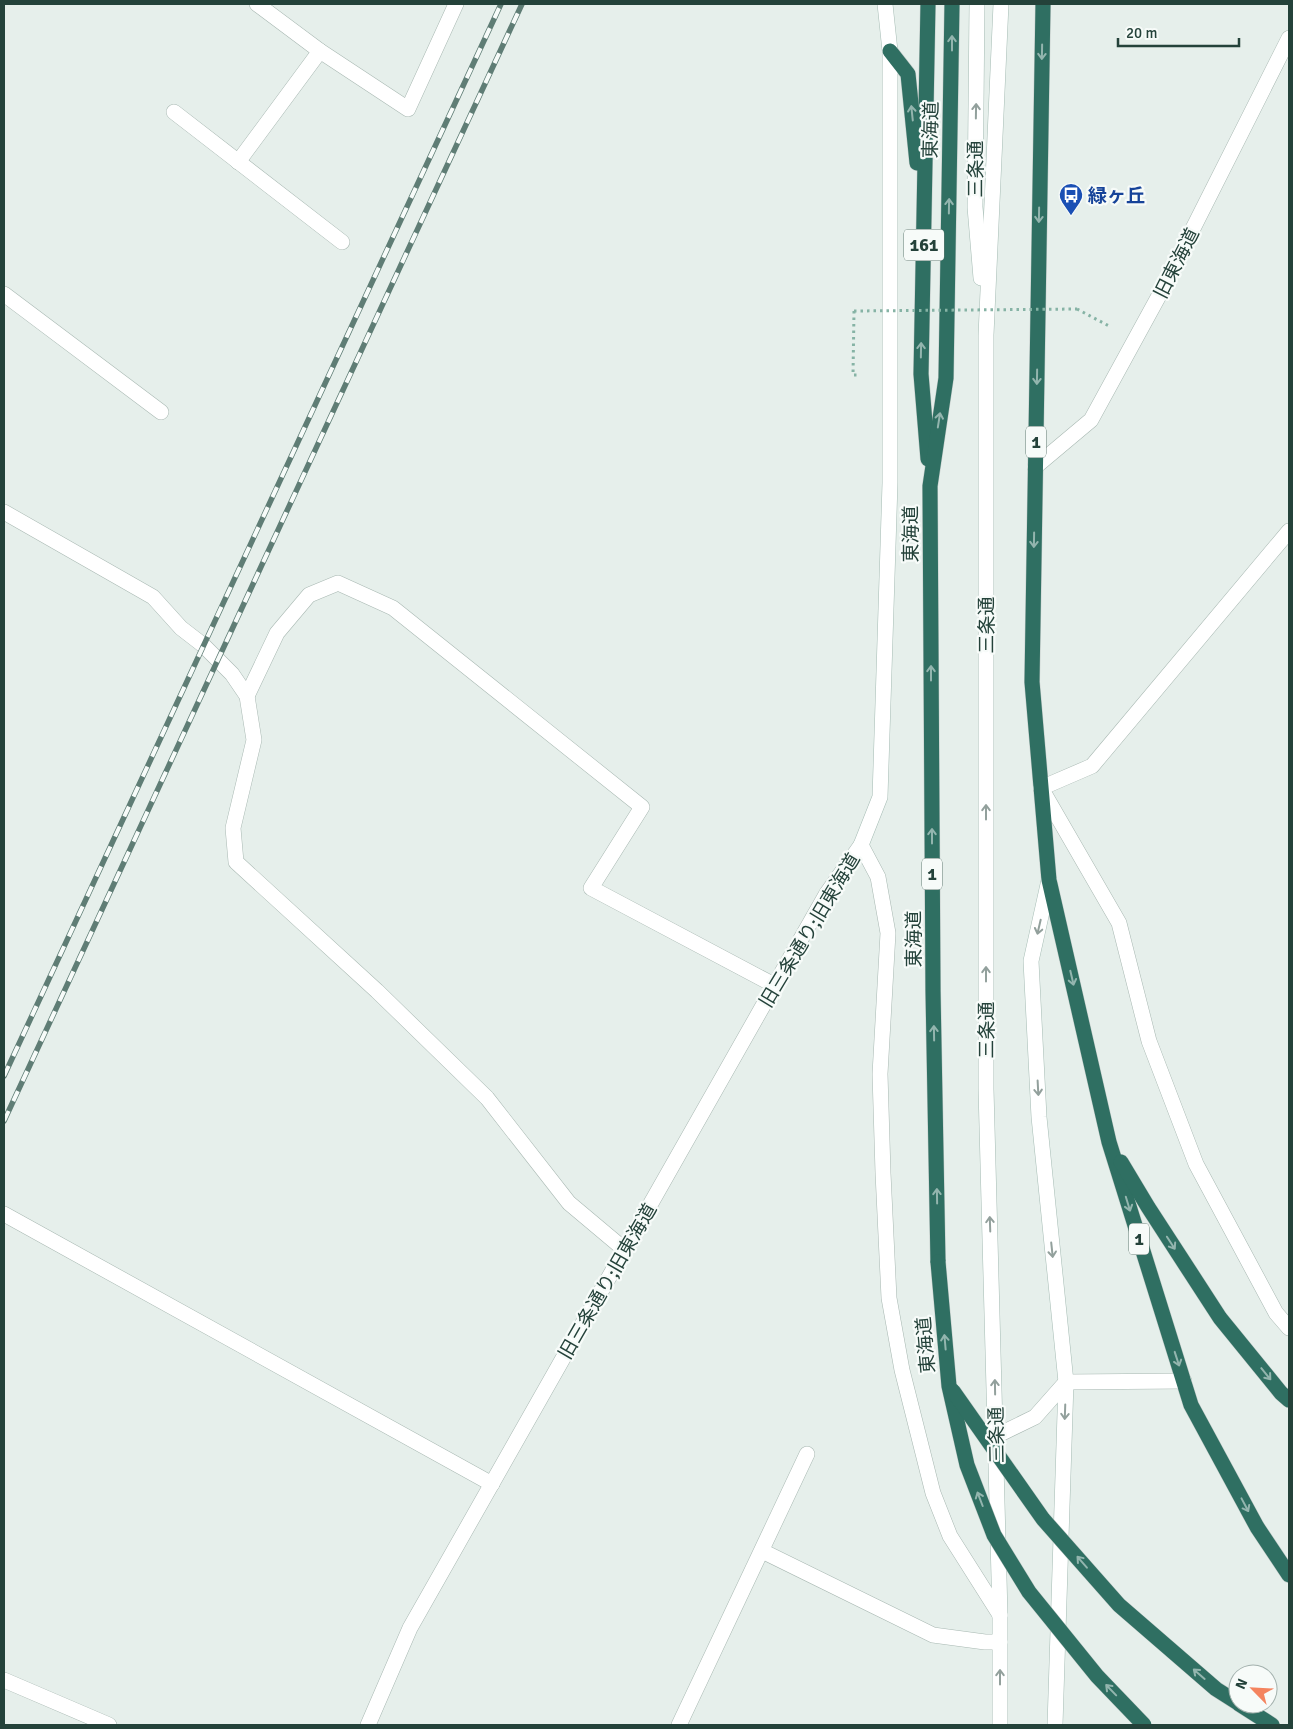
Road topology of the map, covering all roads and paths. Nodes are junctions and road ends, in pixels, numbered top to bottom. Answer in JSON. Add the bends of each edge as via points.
{"nodes":[{"id":1,"x":257,"y":4,"type":"edge"},
{"id":2,"x":456,"y":4,"type":"edge"},
{"id":3,"x":885,"y":4,"type":"edge"},
{"id":4,"x":928,"y":4,"type":"edge"},
{"id":5,"x":952,"y":4,"type":"edge"},
{"id":6,"x":977,"y":4,"type":"edge"},
{"id":7,"x":1001,"y":4,"type":"edge"},
{"id":8,"x":1042,"y":4,"type":"edge"},
{"id":9,"x":1289,"y":38,"type":"edge"},
{"id":10,"x":320,"y":51,"type":"junction"},
{"id":11,"x":890,"y":51,"type":"junction"},
{"id":12,"x":174,"y":112,"type":"dead end"},
{"id":13,"x":238,"y":162,"type":"junction"},
{"id":14,"x":924,"y":232,"type":"junction"},
{"id":15,"x":342,"y":242,"type":"dead end"},
{"id":16,"x":4,"y":294,"type":"edge"},
{"id":17,"x":1114,"y":320,"type":"dead end"},
{"id":18,"x":986,"y":335,"type":"junction"},
{"id":19,"x":860,"y":375,"type":"dead end"},
{"id":20,"x":161,"y":412,"type":"dead end"},
{"id":21,"x":1035,"y":467,"type":"junction"},
{"id":22,"x":930,"y":486,"type":"junction"},
{"id":23,"x":4,"y":512,"type":"edge"},
{"id":24,"x":1289,"y":531,"type":"edge"},
{"id":25,"x":247,"y":696,"type":"junction"},
{"id":26,"x":1041,"y":788,"type":"junction"},
{"id":27,"x":860,"y":845,"type":"junction"},
{"id":28,"x":1049,"y":880,"type":"junction"},
{"id":29,"x":774,"y":985,"type":"junction"},
{"id":30,"x":1109,"y":1142,"type":"junction"},
{"id":31,"x":4,"y":1214,"type":"edge"},
{"id":32,"x":625,"y":1250,"type":"junction"},
{"id":33,"x":1289,"y":1328,"type":"edge"},
{"id":34,"x":1066,"y":1382,"type":"junction"},
{"id":35,"x":1184,"y":1382,"type":"junction"},
{"id":36,"x":949,"y":1386,"type":"junction"},
{"id":37,"x":1289,"y":1400,"type":"edge"},
{"id":38,"x":996,"y":1436,"type":"junction"},
{"id":39,"x":807,"y":1454,"type":"dead end"},
{"id":40,"x":492,"y":1484,"type":"junction"},
{"id":41,"x":762,"y":1551,"type":"junction"},
{"id":42,"x":1289,"y":1575,"type":"edge"},
{"id":43,"x":1000,"y":1615,"type":"junction"},
{"id":44,"x":1000,"y":1642,"type":"junction"},
{"id":45,"x":4,"y":1680,"type":"edge"},
{"id":46,"x":1228,"y":1697,"type":"edge"},
{"id":47,"x":1254,"y":1714,"type":"edge"},
{"id":48,"x":109,"y":1725,"type":"edge"},
{"id":49,"x":368,"y":1725,"type":"edge"},
{"id":50,"x":679,"y":1725,"type":"edge"},
{"id":51,"x":1000,"y":1725,"type":"edge"},
{"id":52,"x":1055,"y":1725,"type":"edge"},
{"id":53,"x":1144,"y":1725,"type":"edge"},
{"id":54,"x":1272,"y":1725,"type":"edge"}],
"edges":[{"from":1,"to":10,"type":"street"},
{"from":2,"to":10,"type":"street","via":[[408,108]]},
{"from":3,"to":11,"type":"street"},
{"from":4,"to":14,"type":"highway","number":"161"},
{"from":22,"to":5,"type":"highway","name":"東海道","number":"1","one_way":true,"via":[[946,378]]},
{"from":18,"to":6,"type":"street","name":"三条通","one_way":true,"via":[[975,207]]},
{"from":7,"to":18,"type":"street","name":"三条通"},
{"from":8,"to":21,"type":"highway","number":"1","one_way":true},
{"from":9,"to":21,"type":"street","name":"旧東海道","via":[[1161,292],[1092,420]]},
{"from":10,"to":13,"type":"street"},
{"from":14,"to":11,"type":"highway","one_way":true,"via":[[908,74]]},
{"from":11,"to":27,"type":"street","via":[[890,483],[880,797]]},
{"from":12,"to":13,"type":"street"},
{"from":13,"to":15,"type":"street"},
{"from":22,"to":14,"type":"highway","number":"161","one_way":true,"via":[[921,374]]},
{"from":16,"to":20,"type":"street"},
{"from":17,"to":19,"type":"path","bridge":true,"via":[[1109,327],[1077,309],[854,311],[852,375]]},
{"from":38,"to":18,"type":"street","name":"三条通","one_way":true,"via":[[986,1089]]},
{"from":21,"to":26,"type":"highway","number":"1","one_way":true,"via":[[1032,682]]},
{"from":36,"to":22,"type":"highway","name":"東海道","number":"1","one_way":true,"bridge":true,"via":[[938,1262]]},
{"from":23,"to":25,"type":"street","via":[[153,596],[181,628],[232,674]]},
{"from":24,"to":26,"type":"street","via":[[1092,766]]},
{"from":25,"to":29,"type":"street","via":[[277,633],[309,595],[338,583],[393,608],[642,807],[591,888]]},
{"from":25,"to":32,"type":"street","via":[[254,740],[233,828],[236,862],[377,991],[487,1098],[570,1203]]},
{"from":26,"to":28,"type":"highway","number":"1"},
{"from":26,"to":33,"type":"street","via":[[1118,923],[1149,1041],[1196,1164],[1276,1313]]},
{"from":27,"to":29,"type":"street","name":"旧三条通り;旧東海道","via":[[827,893]]},
{"from":27,"to":43,"type":"street","via":[[878,877],[888,933],[880,1074],[889,1298],[933,1493],[950,1536]]},
{"from":28,"to":30,"type":"highway","number":"1","one_way":true},
{"from":28,"to":34,"type":"street","one_way":true,"via":[[1031,961],[1039,1117]]},
{"from":29,"to":32,"type":"street","name":"旧三条通り;旧東海道"},
{"from":30,"to":35,"type":"highway","number":"1","one_way":true},
{"from":30,"to":37,"type":"highway","one_way":true,"via":[[1220,1318]]},
{"from":31,"to":40,"type":"street"},
{"from":32,"to":40,"type":"street","name":"旧三条通り;旧東海道"},
{"from":34,"to":35,"type":"street"},
{"from":34,"to":38,"type":"street","via":[[1035,1417]]},
{"from":34,"to":52,"type":"street","one_way":true},
{"from":35,"to":42,"type":"highway","number":"1","one_way":true,"via":[[1191,1405],[1257,1527]]},
{"from":46,"to":36,"type":"highway","one_way":true,"bridge":true,"via":[[1119,1605],[1043,1519]]},
{"from":53,"to":36,"type":"highway","name":"東海道","number":"1","one_way":true,"bridge":true,"via":[[1097,1676],[1030,1592],[994,1535],[967,1465]]},
{"from":38,"to":43,"type":"street","name":"三条通"},
{"from":39,"to":41,"type":"street"},
{"from":40,"to":49,"type":"street","name":"旧三条通り;旧東海道","via":[[410,1628]]},
{"from":41,"to":44,"type":"street","via":[[933,1635]]},
{"from":41,"to":50,"type":"street"},
{"from":43,"to":44,"type":"street","name":"三条通"},
{"from":51,"to":44,"type":"street","name":"三条通","one_way":true},
{"from":45,"to":48,"type":"street"},
{"from":47,"to":54,"type":"highway"}]}
